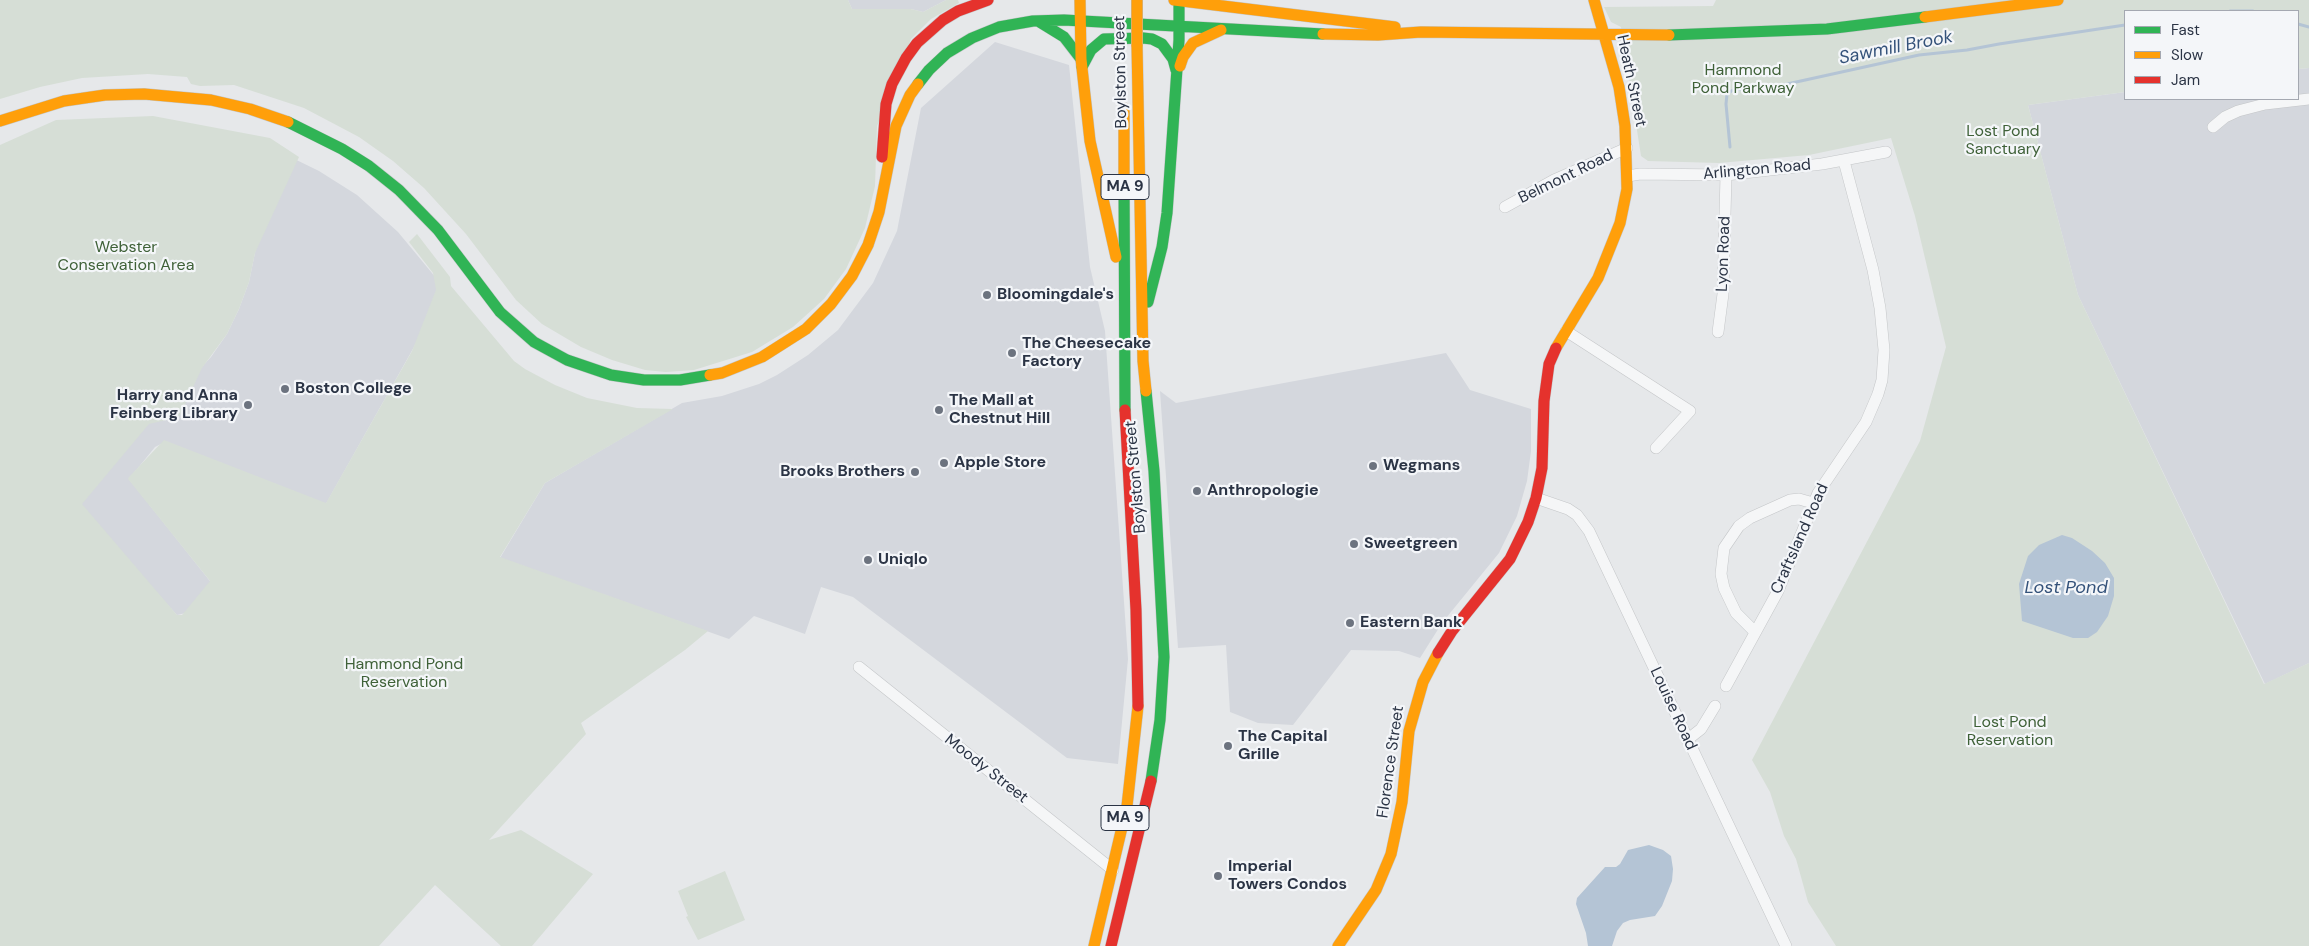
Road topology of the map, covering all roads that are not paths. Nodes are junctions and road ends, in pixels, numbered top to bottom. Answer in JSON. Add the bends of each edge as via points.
{"nodes":[{"id":1,"x":988,"y":0,"type":"edge"},
{"id":2,"x":1080,"y":0,"type":"edge"},
{"id":3,"x":1136,"y":0,"type":"edge"},
{"id":4,"x":1174,"y":0,"type":"edge"},
{"id":5,"x":1179,"y":0,"type":"edge"},
{"id":6,"x":1594,"y":0,"type":"edge"},
{"id":7,"x":2058,"y":0,"type":"edge"},
{"id":8,"x":1124,"y":9,"type":"dead end"},
{"id":9,"x":1038,"y":21,"type":"junction"},
{"id":10,"x":1079,"y":21,"type":"junction"},
{"id":11,"x":1179,"y":27,"type":"junction"},
{"id":12,"x":1221,"y":30,"type":"junction"},
{"id":13,"x":1421,"y":32,"type":"junction"},
{"id":14,"x":1606,"y":37,"type":"junction"},
{"id":15,"x":1124,"y":48,"type":"dead end"},
{"id":16,"x":1082,"y":63,"type":"junction"},
{"id":17,"x":1176,"y":77,"type":"junction"},
{"id":18,"x":1124,"y":98,"type":"dead end"},
{"id":19,"x":2309,"y":99,"type":"edge"},
{"id":20,"x":0,"y":121,"type":"edge"},
{"id":21,"x":2213,"y":126,"type":"dead end"},
{"id":22,"x":1627,"y":148,"type":"junction"},
{"id":23,"x":1886,"y":152,"type":"dead end"},
{"id":24,"x":1844,"y":161,"type":"junction"},
{"id":25,"x":1726,"y":175,"type":"junction"},
{"id":26,"x":1628,"y":176,"type":"junction"},
{"id":27,"x":883,"y":194,"type":"junction"},
{"id":28,"x":1505,"y":208,"type":"dead end"},
{"id":29,"x":1142,"y":328,"type":"junction"},
{"id":30,"x":1125,"y":331,"type":"junction"},
{"id":31,"x":1718,"y":332,"type":"dead end"},
{"id":32,"x":1564,"y":333,"type":"junction"},
{"id":33,"x":1656,"y":448,"type":"dead end"},
{"id":34,"x":1536,"y":498,"type":"junction"},
{"id":35,"x":1813,"y":503,"type":"junction"},
{"id":36,"x":1756,"y":632,"type":"junction"},
{"id":37,"x":859,"y":667,"type":"dead end"},
{"id":38,"x":1726,"y":686,"type":"dead end"},
{"id":39,"x":1715,"y":706,"type":"dead end"},
{"id":40,"x":1687,"y":740,"type":"junction"},
{"id":41,"x":1113,"y":870,"type":"junction"},
{"id":42,"x":1094,"y":946,"type":"edge"},
{"id":43,"x":1111,"y":946,"type":"edge"},
{"id":44,"x":1338,"y":946,"type":"edge"},
{"id":45,"x":1786,"y":946,"type":"edge"}],
"edges":[{"from":1,"to":27,"type":"main road","via":[[958,11],[936,26],[917,43],[900,67],[889,94],[883,126]]},
{"from":2,"to":10,"type":"main road"},
{"from":3,"to":29,"type":"main road","name":"Boylston Street","number":"MA 9","bridge":true},
{"from":4,"to":5,"type":"main road"},
{"from":5,"to":11,"type":"main road"},
{"from":5,"to":13,"type":"main road","via":[[1367,22]]},
{"from":6,"to":14,"type":"main road","name":"Heath Street"},
{"from":7,"to":14,"type":"main road","via":[[1827,29]]},
{"from":8,"to":15,"type":"main road","name":"Boylston Street"},
{"from":9,"to":10,"type":"main road"},
{"from":9,"to":16,"type":"main road","via":[[1064,37]]},
{"from":9,"to":27,"type":"main road","via":[[1008,25],[979,35],[947,53],[929,70],[910,95],[900,118]]},
{"from":10,"to":11,"type":"main road"},
{"from":10,"to":16,"type":"main road"},
{"from":11,"to":12,"type":"main road"},
{"from":11,"to":17,"type":"main road"},
{"from":12,"to":13,"type":"main road","via":[[1361,35]]},
{"from":12,"to":17,"type":"main road","via":[[1193,43],[1183,57]]},
{"from":13,"to":14,"type":"main road"},
{"from":14,"to":22,"type":"main road","name":"Heath Street","via":[[1623,106]]},
{"from":16,"to":17,"type":"main road","via":[[1104,39],[1146,38],[1158,41],[1170,53]]},
{"from":16,"to":30,"type":"main road","via":[[1092,155],[1114,241]]},
{"from":17,"to":29,"type":"main road","via":[[1166,224]]},
{"from":18,"to":30,"type":"main road","name":"Boylston Street","number":"MA 9"},
{"from":19,"to":21,"type":"street","via":[[2238,111]]},
{"from":20,"to":27,"type":"main road","via":[[64,101],[144,94],[221,102],[295,125],[364,162],[408,198],[443,236],[494,305],[526,337],[578,365],[618,377],[644,380],[690,379],[729,371],[770,353],[806,329],[837,298],[861,261]]},
{"from":22,"to":26,"type":"main road","name":"Heath Street"},
{"from":22,"to":28,"type":"street","name":"Belmont Road","via":[[1554,180]]},
{"from":23,"to":24,"type":"street","name":"Arlington Road"},
{"from":24,"to":25,"type":"street","name":"Arlington Road"},
{"from":24,"to":35,"type":"street","name":"Craftsland Road","via":[[1877,290],[1884,366],[1878,394],[1866,422]]},
{"from":25,"to":26,"type":"street","name":"Arlington Road"},
{"from":25,"to":31,"type":"street","name":"Lyon Road","via":[[1723,294]]},
{"from":26,"to":32,"type":"main road","name":"Heath Street","via":[[1625,204],[1614,241],[1594,285]]},
{"from":29,"to":43,"type":"main road","name":"Boylston Street","number":"MA 9","via":[[1161,596],[1162,689],[1157,750],[1149,794]]},
{"from":30,"to":41,"type":"main road","name":"Boylston Street","number":"MA 9","via":[[1138,701],[1130,788]]},
{"from":32,"to":33,"type":"street","via":[[1690,410]]},
{"from":32,"to":34,"type":"main road","name":"Florence Street","via":[[1547,374],[1542,468]]},
{"from":34,"to":40,"type":"street","name":"Louise Road","via":[[1568,509],[1589,531]]},
{"from":34,"to":44,"type":"main road","name":"Florence Street","via":[[1510,560],[1452,631],[1422,682],[1408,731],[1402,802],[1391,854],[1376,890]]},
{"from":35,"to":36,"type":"street","name":"Craftsland Road","via":[[1785,576]]},
{"from":35,"to":36,"type":"street","via":[[1790,500],[1750,518],[1738,526],[1724,548],[1721,574],[1724,588],[1736,613]]},
{"from":36,"to":38,"type":"street","name":"Craftsland Road"},
{"from":37,"to":41,"type":"street","name":"Moody Street"},
{"from":39,"to":40,"type":"street","via":[[1700,729]]},
{"from":40,"to":45,"type":"street","name":"Louise Road"},
{"from":41,"to":42,"type":"main road","name":"Boylston Street","number":"MA 9"}]}
